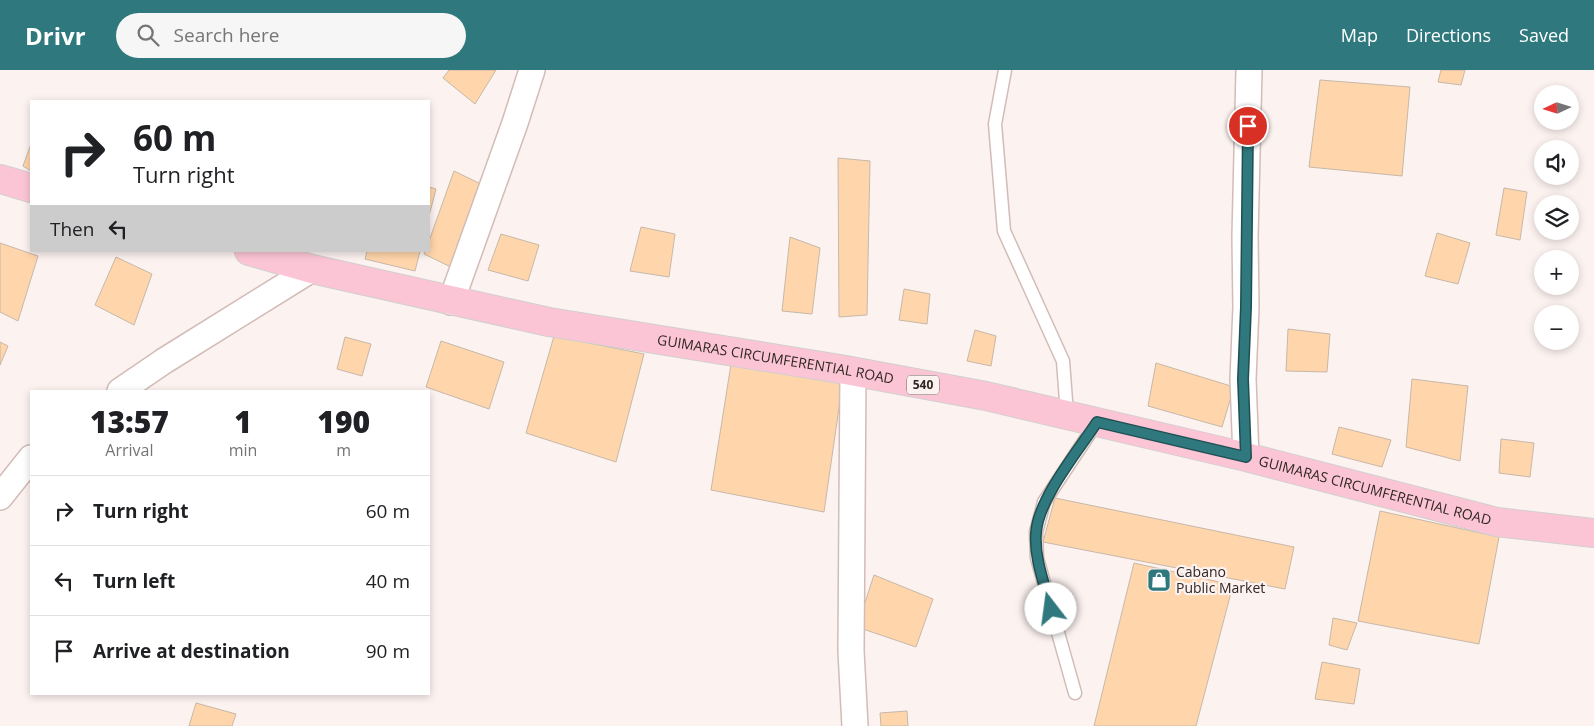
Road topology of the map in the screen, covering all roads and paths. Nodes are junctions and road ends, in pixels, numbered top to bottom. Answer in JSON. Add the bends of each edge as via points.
{"nodes":[{"id":1,"x":532,"y":70,"type":"edge"},
{"id":2,"x":1005,"y":70,"type":"edge"},
{"id":3,"x":1250,"y":70,"type":"edge"},
{"id":4,"x":0,"y":179,"type":"edge"},
{"id":5,"x":30,"y":188,"type":"edge"},
{"id":6,"x":252,"y":252,"type":"edge"},
{"id":7,"x":312,"y":269,"type":"junction"},
{"id":8,"x":451,"y":302,"type":"junction"},
{"id":9,"x":853,"y":372,"type":"junction"},
{"id":10,"x":121,"y":390,"type":"edge"},
{"id":11,"x":1067,"y":414,"type":"junction"},
{"id":12,"x":1097,"y":422,"type":"junction"},
{"id":13,"x":1246,"y":457,"type":"junction"},
{"id":14,"x":30,"y":459,"type":"edge"},
{"id":15,"x":0,"y":497,"type":"edge"},
{"id":16,"x":1594,"y":533,"type":"edge"},
{"id":17,"x":1074,"y":693,"type":"dead end"},
{"id":18,"x":855,"y":726,"type":"edge"}],
"edges":[{"from":1,"to":8,"type":"street"},
{"from":2,"to":11,"type":"lane","via":[[995,124],[1004,231],[1063,361]]},
{"from":3,"to":13,"type":"street","via":[[1243,379]]},
{"from":4,"to":5,"type":"main road"},
{"from":6,"to":7,"type":"main road","name":"GUIMARAS CIRCUMFERENTIAL ROAD","number":"540"},
{"from":7,"to":8,"type":"main road","name":"GUIMARAS CIRCUMFERENTIAL ROAD","number":"540"},
{"from":7,"to":10,"type":"street"},
{"from":8,"to":9,"type":"main road","name":"GUIMARAS CIRCUMFERENTIAL ROAD","number":"540","via":[[548,322]]},
{"from":9,"to":11,"type":"main road","name":"GUIMARAS CIRCUMFERENTIAL ROAD","number":"540"},
{"from":9,"to":18,"type":"street","via":[[851,651]]},
{"from":11,"to":12,"type":"main road","name":"GUIMARAS CIRCUMFERENTIAL ROAD","number":"540"},
{"from":12,"to":13,"type":"main road","name":"GUIMARAS CIRCUMFERENTIAL ROAD","number":"540"},
{"from":12,"to":17,"type":"lane","via":[[1044,502],[1036,532],[1037,558]]},
{"from":13,"to":16,"type":"main road","name":"GUIMARAS CIRCUMFERENTIAL ROAD","number":"540","via":[[1497,522]]},
{"from":14,"to":15,"type":"street"}]}
